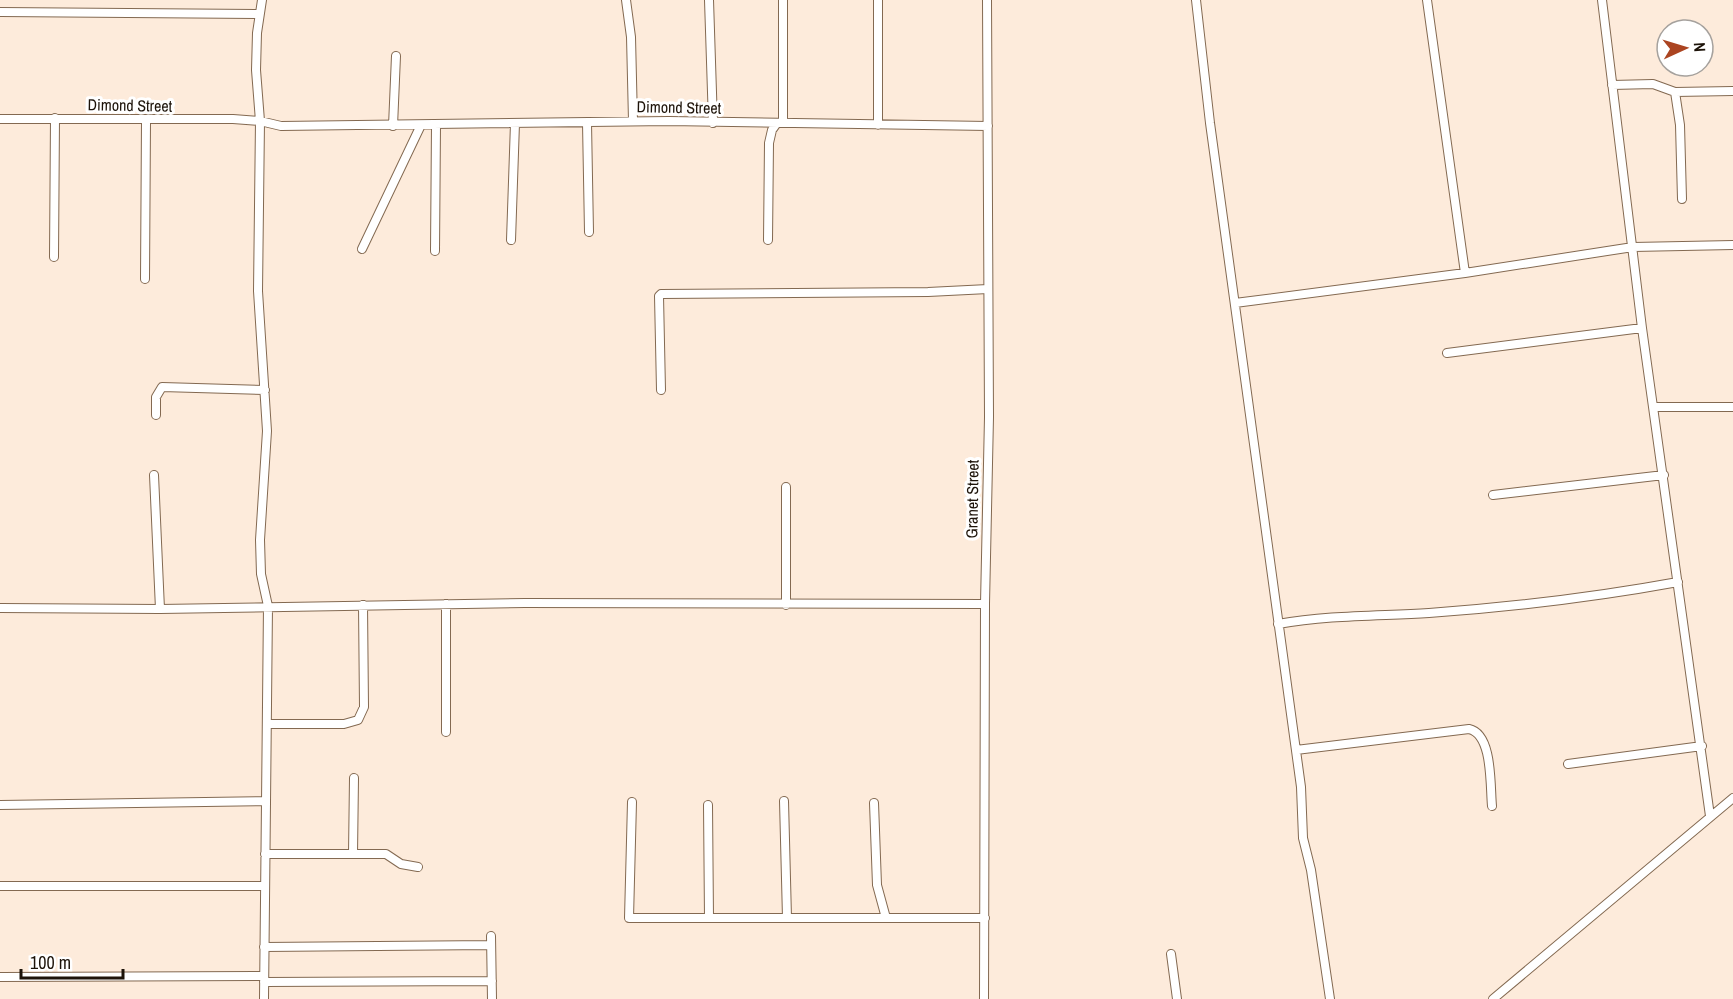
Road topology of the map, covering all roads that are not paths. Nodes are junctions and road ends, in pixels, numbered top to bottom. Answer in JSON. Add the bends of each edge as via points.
{"nodes":[{"id":1,"x":262,"y":0,"type":"edge"},
{"id":2,"x":626,"y":0,"type":"edge"},
{"id":3,"x":709,"y":0,"type":"edge"},
{"id":4,"x":783,"y":0,"type":"edge"},
{"id":5,"x":878,"y":0,"type":"edge"},
{"id":6,"x":987,"y":0,"type":"edge"},
{"id":7,"x":1196,"y":0,"type":"edge"},
{"id":8,"x":1427,"y":0,"type":"edge"},
{"id":9,"x":1602,"y":0,"type":"edge"},
{"id":10,"x":0,"y":12,"type":"edge"},
{"id":11,"x":259,"y":14,"type":"junction"},
{"id":12,"x":396,"y":56,"type":"dead end"},
{"id":13,"x":1612,"y":85,"type":"junction"},
{"id":14,"x":1733,"y":91,"type":"edge"},
{"id":15,"x":1675,"y":92,"type":"junction"},
{"id":16,"x":56,"y":118,"type":"junction"},
{"id":17,"x":0,"y":119,"type":"edge"},
{"id":18,"x":147,"y":121,"type":"junction"},
{"id":19,"x":260,"y":121,"type":"junction"},
{"id":20,"x":633,"y":121,"type":"junction"},
{"id":21,"x":515,"y":123,"type":"junction"},
{"id":22,"x":587,"y":123,"type":"junction"},
{"id":23,"x":713,"y":123,"type":"junction"},
{"id":24,"x":780,"y":123,"type":"junction"},
{"id":25,"x":421,"y":124,"type":"junction"},
{"id":26,"x":436,"y":125,"type":"junction"},
{"id":27,"x":878,"y":125,"type":"junction"},
{"id":28,"x":393,"y":126,"type":"junction"},
{"id":29,"x":988,"y":126,"type":"junction"},
{"id":30,"x":1682,"y":199,"type":"dead end"},
{"id":31,"x":589,"y":232,"type":"dead end"},
{"id":32,"x":511,"y":240,"type":"dead end"},
{"id":33,"x":768,"y":240,"type":"dead end"},
{"id":34,"x":1733,"y":245,"type":"edge"},
{"id":35,"x":1633,"y":247,"type":"junction"},
{"id":36,"x":362,"y":249,"type":"dead end"},
{"id":37,"x":435,"y":251,"type":"dead end"},
{"id":38,"x":54,"y":257,"type":"dead end"},
{"id":39,"x":1465,"y":273,"type":"junction"},
{"id":40,"x":145,"y":279,"type":"dead end"},
{"id":41,"x":988,"y":289,"type":"junction"},
{"id":42,"x":1235,"y":303,"type":"junction"},
{"id":43,"x":1642,"y":328,"type":"junction"},
{"id":44,"x":1447,"y":353,"type":"dead end"},
{"id":45,"x":265,"y":390,"type":"junction"},
{"id":46,"x":660,"y":390,"type":"dead end"},
{"id":47,"x":1653,"y":407,"type":"junction"},
{"id":48,"x":1733,"y":407,"type":"edge"},
{"id":49,"x":156,"y":416,"type":"dead end"},
{"id":50,"x":154,"y":474,"type":"dead end"},
{"id":51,"x":1664,"y":475,"type":"junction"},
{"id":52,"x":786,"y":487,"type":"dead end"},
{"id":53,"x":1493,"y":495,"type":"dead end"},
{"id":54,"x":1678,"y":582,"type":"junction"},
{"id":55,"x":446,"y":604,"type":"junction"},
{"id":56,"x":985,"y":604,"type":"junction"},
{"id":57,"x":363,"y":605,"type":"junction"},
{"id":58,"x":786,"y":605,"type":"junction"},
{"id":59,"x":268,"y":606,"type":"junction"},
{"id":60,"x":0,"y":608,"type":"edge"},
{"id":61,"x":160,"y":609,"type":"junction"},
{"id":62,"x":1278,"y":624,"type":"junction"},
{"id":63,"x":267,"y":724,"type":"junction"},
{"id":64,"x":446,"y":732,"type":"dead end"},
{"id":65,"x":1702,"y":746,"type":"junction"},
{"id":66,"x":1296,"y":750,"type":"junction"},
{"id":67,"x":1568,"y":764,"type":"dead end"},
{"id":68,"x":354,"y":778,"type":"dead end"},
{"id":69,"x":1733,"y":798,"type":"edge"},
{"id":70,"x":266,"y":801,"type":"junction"},
{"id":71,"x":784,"y":801,"type":"dead end"},
{"id":72,"x":632,"y":802,"type":"dead end"},
{"id":73,"x":874,"y":803,"type":"dead end"},
{"id":74,"x":0,"y":805,"type":"edge"},
{"id":75,"x":708,"y":805,"type":"dead end"},
{"id":76,"x":1492,"y":807,"type":"dead end"},
{"id":77,"x":1710,"y":816,"type":"junction"},
{"id":78,"x":266,"y":854,"type":"junction"},
{"id":79,"x":353,"y":854,"type":"junction"},
{"id":80,"x":418,"y":867,"type":"dead end"},
{"id":81,"x":0,"y":886,"type":"edge"},
{"id":82,"x":265,"y":886,"type":"junction"},
{"id":83,"x":709,"y":918,"type":"junction"},
{"id":84,"x":787,"y":918,"type":"junction"},
{"id":85,"x":886,"y":918,"type":"junction"},
{"id":86,"x":985,"y":918,"type":"junction"},
{"id":87,"x":491,"y":936,"type":"dead end"},
{"id":88,"x":491,"y":945,"type":"junction"},
{"id":89,"x":264,"y":947,"type":"junction"},
{"id":90,"x":1171,"y":954,"type":"dead end"},
{"id":91,"x":0,"y":977,"type":"edge"},
{"id":92,"x":264,"y":979,"type":"junction"},
{"id":93,"x":492,"y":981,"type":"junction"},
{"id":94,"x":264,"y":999,"type":"edge"},
{"id":95,"x":492,"y":999,"type":"edge"},
{"id":96,"x":984,"y":999,"type":"edge"},
{"id":97,"x":1177,"y":999,"type":"edge"},
{"id":98,"x":1330,"y":999,"type":"edge"},
{"id":99,"x":1492,"y":999,"type":"edge"}],
"edges":[{"from":1,"to":11,"type":"street"},
{"from":2,"to":20,"type":"street"},
{"from":3,"to":23,"type":"street"},
{"from":4,"to":24,"type":"street"},
{"from":5,"to":27,"type":"street"},
{"from":6,"to":29,"type":"street","name":"Granet Street"},
{"from":7,"to":42,"type":"street"},
{"from":8,"to":39,"type":"street"},
{"from":9,"to":13,"type":"street"},
{"from":10,"to":11,"type":"street"},
{"from":11,"to":19,"type":"street","via":[[255,70]]},
{"from":12,"to":28,"type":"street"},
{"from":13,"to":15,"type":"street","via":[[1653,84]]},
{"from":13,"to":35,"type":"street"},
{"from":14,"to":15,"type":"street"},
{"from":15,"to":30,"type":"street"},
{"from":16,"to":17,"type":"street","name":"Dimond Street"},
{"from":16,"to":18,"type":"street","name":"Dimond Street"},
{"from":16,"to":38,"type":"street"},
{"from":18,"to":19,"type":"street","name":"Dimond Street"},
{"from":18,"to":40,"type":"street"},
{"from":19,"to":28,"type":"street","name":"Dimond Street","via":[[281,126]]},
{"from":19,"to":45,"type":"street","via":[[258,291]]},
{"from":20,"to":22,"type":"street","name":"Dimond Street"},
{"from":20,"to":23,"type":"street","name":"Dimond Street"},
{"from":21,"to":22,"type":"street","name":"Dimond Street"},
{"from":21,"to":26,"type":"street","name":"Dimond Street"},
{"from":21,"to":32,"type":"street"},
{"from":22,"to":31,"type":"street"},
{"from":23,"to":24,"type":"street","name":"Dimond Street"},
{"from":24,"to":27,"type":"street","name":"Dimond Street"},
{"from":24,"to":33,"type":"street","via":[[771,130],[769,143]]},
{"from":25,"to":26,"type":"street","name":"Dimond Street"},
{"from":25,"to":28,"type":"street","name":"Dimond Street"},
{"from":25,"to":36,"type":"street"},
{"from":26,"to":37,"type":"street"},
{"from":27,"to":29,"type":"street","name":"Dimond Street"},
{"from":29,"to":41,"type":"street","name":"Granet Street"},
{"from":34,"to":35,"type":"street"},
{"from":35,"to":39,"type":"street"},
{"from":35,"to":43,"type":"street"},
{"from":39,"to":42,"type":"street"},
{"from":41,"to":46,"type":"street","via":[[661,294]]},
{"from":41,"to":56,"type":"street","name":"Granet Street"},
{"from":42,"to":62,"type":"street"},
{"from":43,"to":44,"type":"street"},
{"from":43,"to":47,"type":"street"},
{"from":45,"to":49,"type":"street","via":[[162,387],[156,397]]},
{"from":45,"to":59,"type":"street","via":[[260,551]]},
{"from":47,"to":48,"type":"street"},
{"from":47,"to":51,"type":"street"},
{"from":50,"to":61,"type":"street"},
{"from":51,"to":53,"type":"street"},
{"from":51,"to":54,"type":"street"},
{"from":52,"to":58,"type":"street"},
{"from":54,"to":62,"type":"street","via":[[1525,604]]},
{"from":54,"to":65,"type":"street"},
{"from":55,"to":57,"type":"street"},
{"from":55,"to":58,"type":"street"},
{"from":55,"to":64,"type":"street"},
{"from":56,"to":58,"type":"street"},
{"from":56,"to":86,"type":"street","name":"Granet Street"},
{"from":57,"to":59,"type":"street"},
{"from":57,"to":63,"type":"street","via":[[363,707],[358,720],[344,724]]},
{"from":59,"to":61,"type":"street"},
{"from":59,"to":63,"type":"street"},
{"from":60,"to":61,"type":"street"},
{"from":62,"to":66,"type":"street"},
{"from":63,"to":70,"type":"street"},
{"from":65,"to":67,"type":"street"},
{"from":65,"to":77,"type":"street"},
{"from":66,"to":76,"type":"street","via":[[1475,730],[1482,737],[1488,757]]},
{"from":66,"to":98,"type":"street","via":[[1303,838]]},
{"from":68,"to":79,"type":"street"},
{"from":69,"to":77,"type":"street"},
{"from":70,"to":74,"type":"street"},
{"from":70,"to":78,"type":"street"},
{"from":71,"to":84,"type":"street"},
{"from":72,"to":83,"type":"street","via":[[629,918]]},
{"from":73,"to":85,"type":"street","via":[[877,885]]},
{"from":75,"to":83,"type":"street"},
{"from":77,"to":99,"type":"street"},
{"from":78,"to":79,"type":"street"},
{"from":78,"to":82,"type":"street"},
{"from":79,"to":80,"type":"street","via":[[386,855],[401,864]]},
{"from":81,"to":82,"type":"street"},
{"from":82,"to":89,"type":"street"},
{"from":83,"to":84,"type":"street"},
{"from":84,"to":85,"type":"street"},
{"from":85,"to":86,"type":"street"},
{"from":86,"to":96,"type":"street","name":"Granet Street"},
{"from":87,"to":88,"type":"street"},
{"from":88,"to":89,"type":"street"},
{"from":88,"to":93,"type":"street"},
{"from":89,"to":92,"type":"street"},
{"from":90,"to":97,"type":"street"},
{"from":91,"to":92,"type":"street"},
{"from":92,"to":93,"type":"street"},
{"from":92,"to":94,"type":"street"},
{"from":93,"to":95,"type":"street"}]}
